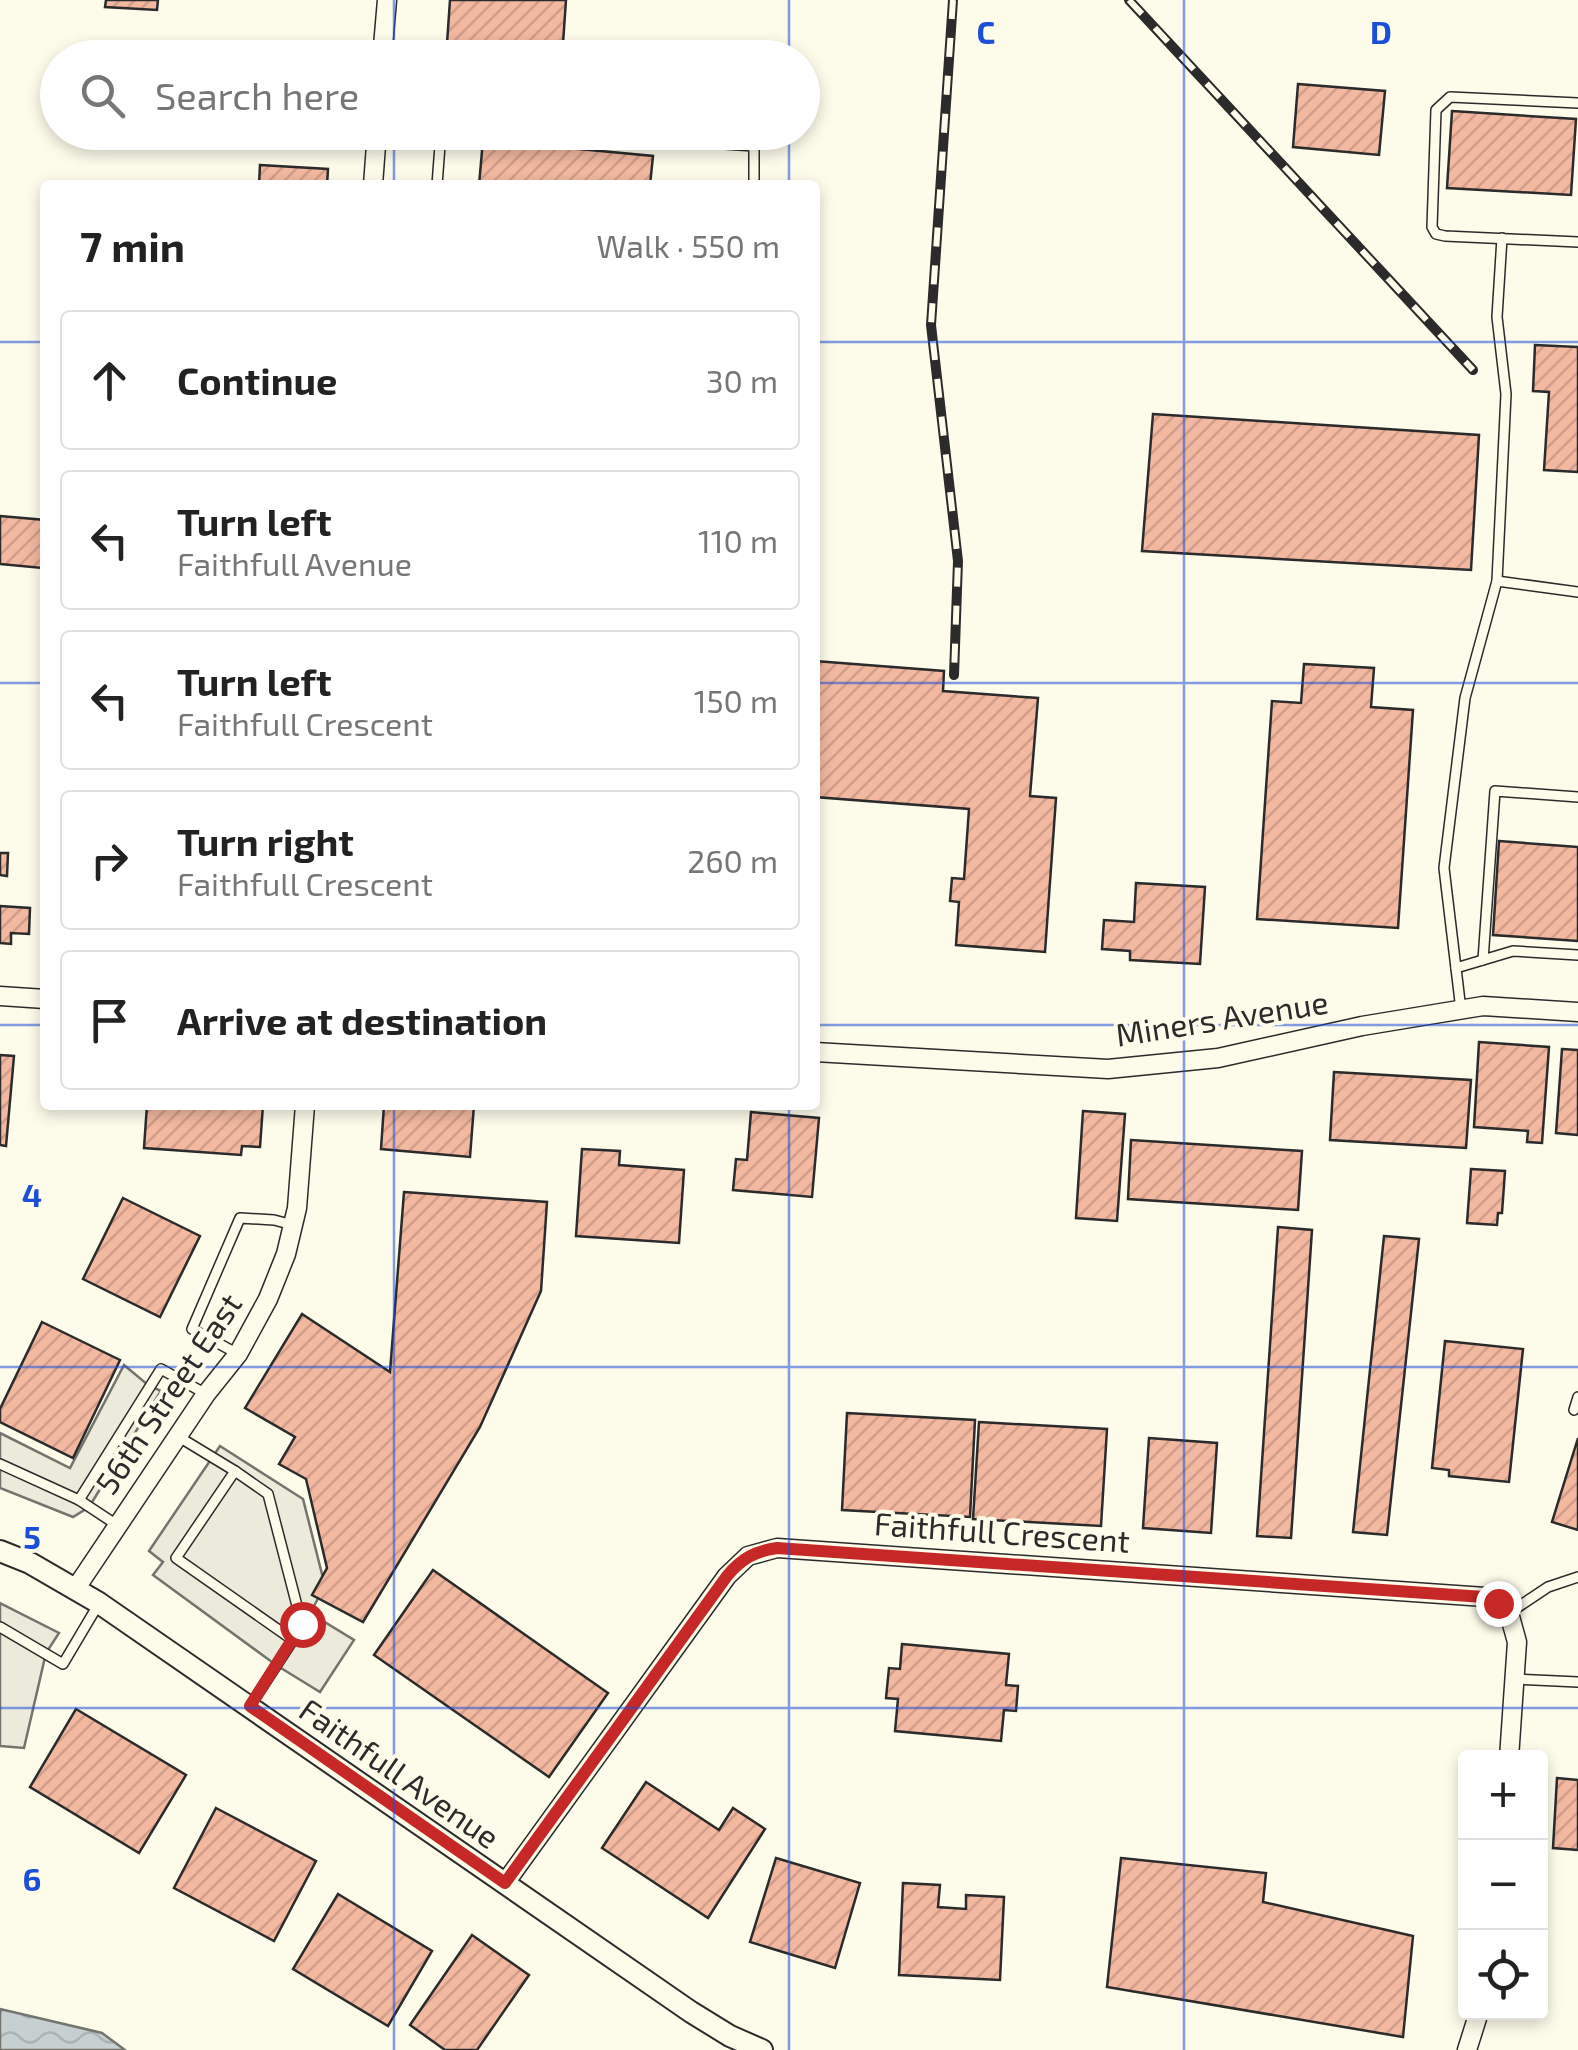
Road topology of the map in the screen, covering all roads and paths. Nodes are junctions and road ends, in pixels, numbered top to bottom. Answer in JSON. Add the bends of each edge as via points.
{"nodes":[{"id":1,"x":387,"y":0,"type":"edge"},
{"id":2,"x":384,"y":40,"type":"edge"},
{"id":3,"x":1578,"y":103,"type":"edge"},
{"id":4,"x":376,"y":150,"type":"edge"},
{"id":5,"x":440,"y":150,"type":"edge"},
{"id":6,"x":754,"y":150,"type":"edge"},
{"id":7,"x":373,"y":180,"type":"edge"},
{"id":8,"x":438,"y":180,"type":"edge"},
{"id":9,"x":754,"y":180,"type":"edge"},
{"id":10,"x":1502,"y":238,"type":"junction"},
{"id":11,"x":1578,"y":242,"type":"edge"},
{"id":12,"x":1497,"y":581,"type":"junction"},
{"id":13,"x":1578,"y":592,"type":"edge"},
{"id":14,"x":1578,"y":797,"type":"edge"},
{"id":15,"x":1578,"y":955,"type":"edge"},
{"id":16,"x":1483,"y":960,"type":"junction"},
{"id":17,"x":1456,"y":968,"type":"junction"},
{"id":18,"x":0,"y":996,"type":"edge"},
{"id":19,"x":40,"y":999,"type":"edge"},
{"id":20,"x":1461,"y":1010,"type":"junction"},
{"id":21,"x":1578,"y":1012,"type":"edge"},
{"id":22,"x":820,"y":1052,"type":"edge"},
{"id":23,"x":305,"y":1110,"type":"edge"},
{"id":24,"x":293,"y":1225,"type":"junction"},
{"id":25,"x":238,"y":1354,"type":"junction"},
{"id":26,"x":206,"y":1394,"type":"junction"},
{"id":27,"x":1578,"y":1397,"type":"edge"},
{"id":28,"x":1574,"y":1410,"type":"dead end"},
{"id":29,"x":179,"y":1436,"type":"junction"},
{"id":30,"x":0,"y":1464,"type":"edge"},
{"id":31,"x":235,"y":1472,"type":"junction"},
{"id":32,"x":79,"y":1500,"type":"junction"},
{"id":33,"x":117,"y":1525,"type":"junction"},
{"id":34,"x":0,"y":1552,"type":"edge"},
{"id":35,"x":1578,"y":1577,"type":"edge"},
{"id":36,"x":76,"y":1588,"type":"junction"},
{"id":37,"x":99,"y":1603,"type":"junction"},
{"id":38,"x":1509,"y":1613,"type":"junction"},
{"id":39,"x":0,"y":1627,"type":"edge"},
{"id":40,"x":293,"y":1640,"type":"junction"},
{"id":41,"x":1515,"y":1679,"type":"junction"},
{"id":42,"x":1578,"y":1682,"type":"edge"},
{"id":43,"x":250,"y":1706,"type":"junction"},
{"id":44,"x":1510,"y":1750,"type":"edge"},
{"id":45,"x":505,"y":1883,"type":"junction"},
{"id":46,"x":1476,"y":2020,"type":"edge"},
{"id":47,"x":762,"y":2050,"type":"edge"},
{"id":48,"x":1467,"y":2050,"type":"edge"}],
"edges":[{"from":1,"to":2,"type":"street"},
{"from":3,"to":10,"type":"lane","via":[[1450,97],[1436,110],[1432,227],[1444,236]]},
{"from":4,"to":7,"type":"street"},
{"from":5,"to":8,"type":"lane"},
{"from":6,"to":9,"type":"lane"},
{"from":10,"to":11,"type":"lane"},
{"from":10,"to":12,"type":"lane","via":[[1497,317],[1506,394]]},
{"from":12,"to":13,"type":"lane"},
{"from":12,"to":17,"type":"lane","via":[[1465,698],[1444,868]]},
{"from":14,"to":16,"type":"lane","via":[[1495,791]]},
{"from":15,"to":16,"type":"lane","via":[[1513,951]]},
{"from":16,"to":17,"type":"lane"},
{"from":17,"to":20,"type":"lane"},
{"from":18,"to":19,"type":"street"},
{"from":20,"to":21,"type":"street","name":"Miners Avenue"},
{"from":20,"to":22,"type":"street","name":"Miners Avenue","via":[[1218,1058],[1108,1069]]},
{"from":23,"to":24,"type":"street","name":"56th Street East"},
{"from":24,"to":25,"type":"street","name":"56th Street East","via":[[268,1299]]},
{"from":24,"to":25,"type":"lane","via":[[240,1218],[192,1329]]},
{"from":25,"to":26,"type":"street","name":"56th Street East"},
{"from":26,"to":29,"type":"street","name":"56th Street East"},
{"from":26,"to":32,"type":"lane","via":[[160,1369]]},
{"from":27,"to":28,"type":"lane"},
{"from":29,"to":31,"type":"lane"},
{"from":29,"to":33,"type":"street","name":"56th Street East"},
{"from":30,"to":32,"type":"lane"},
{"from":31,"to":40,"type":"lane","via":[[268,1494],[302,1624]]},
{"from":31,"to":40,"type":"lane","via":[[176,1558]]},
{"from":32,"to":33,"type":"lane"},
{"from":33,"to":36,"type":"street","name":"56th Street East"},
{"from":34,"to":36,"type":"street","name":"Faithfull Avenue"},
{"from":35,"to":38,"type":"lane","via":[[1548,1587]]},
{"from":36,"to":37,"type":"street","name":"Faithfull Avenue"},
{"from":37,"to":39,"type":"lane","via":[[63,1664]]},
{"from":37,"to":43,"type":"street","name":"Faithfull Avenue"},
{"from":38,"to":41,"type":"street","via":[[1517,1642]]},
{"from":38,"to":45,"type":"street","name":"Faithfull Crescent","via":[[1484,1597],[762,1550],[727,1576]]},
{"from":40,"to":43,"type":"lane"},
{"from":41,"to":42,"type":"lane"},
{"from":41,"to":44,"type":"street"},
{"from":43,"to":45,"type":"street","name":"Faithfull Avenue"},
{"from":45,"to":47,"type":"street","name":"Faithfull Avenue","via":[[692,2012]]},
{"from":46,"to":48,"type":"street"}]}
